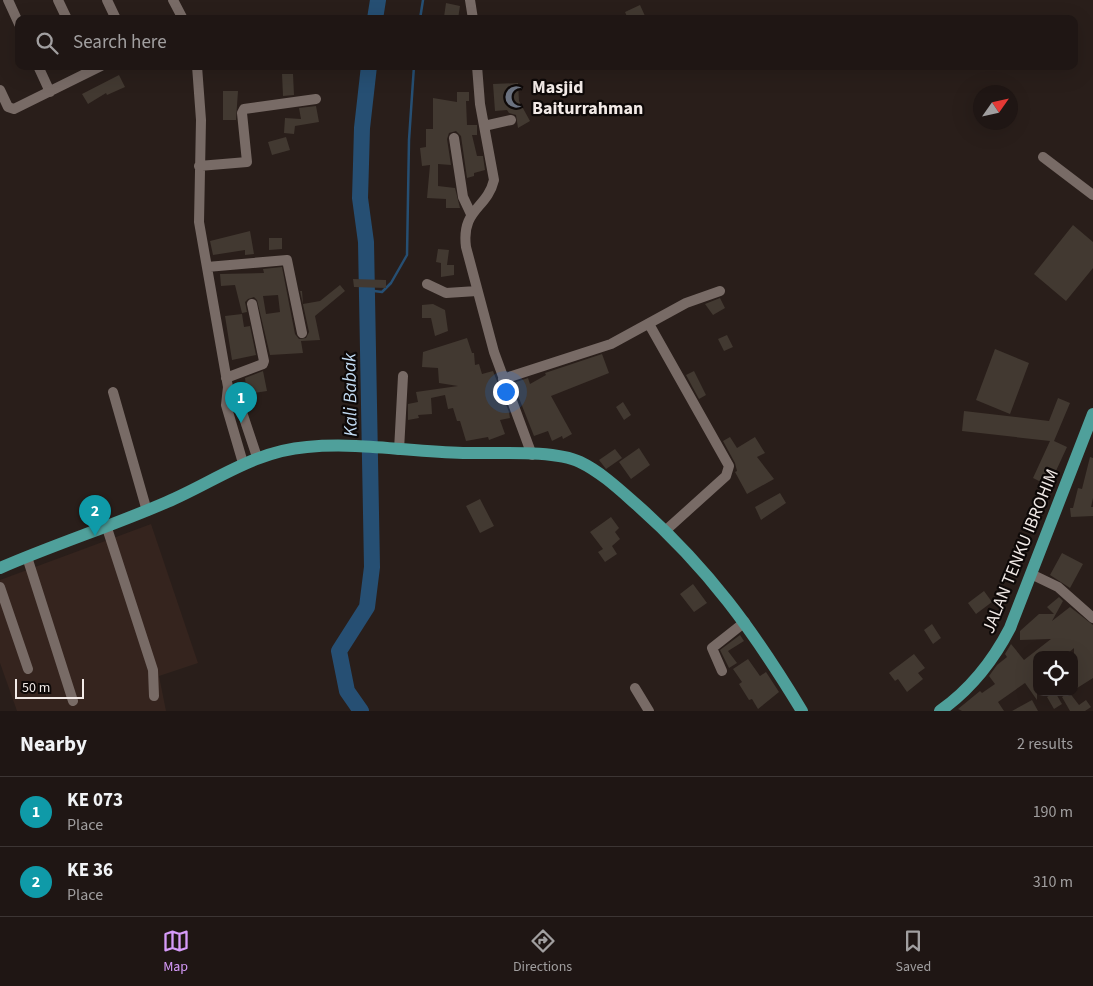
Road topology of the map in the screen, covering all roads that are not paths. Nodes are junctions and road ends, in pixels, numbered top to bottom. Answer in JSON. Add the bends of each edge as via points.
{"nodes":[{"id":1,"x":8,"y":0,"type":"edge"},
{"id":2,"x":58,"y":0,"type":"edge"},
{"id":3,"x":107,"y":0,"type":"edge"},
{"id":4,"x":173,"y":0,"type":"edge"},
{"id":5,"x":470,"y":0,"type":"edge"},
{"id":6,"x":15,"y":15,"type":"edge"},
{"id":7,"x":65,"y":15,"type":"edge"},
{"id":8,"x":114,"y":15,"type":"edge"},
{"id":9,"x":181,"y":15,"type":"edge"},
{"id":10,"x":472,"y":15,"type":"edge"},
{"id":11,"x":40,"y":70,"type":"edge"},
{"id":12,"x":90,"y":70,"type":"edge"},
{"id":13,"x":197,"y":70,"type":"edge"},
{"id":14,"x":477,"y":70,"type":"edge"},
{"id":15,"x":0,"y":90,"type":"edge"},
{"id":16,"x":50,"y":92,"type":"junction"},
{"id":17,"x":316,"y":99,"type":"dead end"},
{"id":18,"x":511,"y":120,"type":"dead end"},
{"id":19,"x":484,"y":126,"type":"junction"},
{"id":20,"x":454,"y":138,"type":"dead end"},
{"id":21,"x":1042,"y":157,"type":"dead end"},
{"id":22,"x":199,"y":166,"type":"junction"},
{"id":23,"x":1093,"y":195,"type":"edge"},
{"id":24,"x":471,"y":214,"type":"junction"},
{"id":25,"x":207,"y":268,"type":"junction"},
{"id":26,"x":427,"y":284,"type":"dead end"},
{"id":27,"x":477,"y":291,"type":"junction"},
{"id":28,"x":720,"y":291,"type":"dead end"},
{"id":29,"x":252,"y":304,"type":"dead end"},
{"id":30,"x":649,"y":324,"type":"junction"},
{"id":31,"x":302,"y":332,"type":"dead end"},
{"id":32,"x":403,"y":376,"type":"dead end"},
{"id":33,"x":503,"y":379,"type":"junction"},
{"id":34,"x":227,"y":382,"type":"junction"},
{"id":35,"x":113,"y":392,"type":"dead end"},
{"id":36,"x":1093,"y":414,"type":"edge"},
{"id":37,"x":395,"y":450,"type":"junction"},
{"id":38,"x":532,"y":455,"type":"junction"},
{"id":39,"x":257,"y":457,"type":"junction"},
{"id":40,"x":243,"y":463,"type":"junction"},
{"id":41,"x":147,"y":511,"type":"junction"},
{"id":42,"x":106,"y":525,"type":"junction"},
{"id":43,"x":665,"y":531,"type":"junction"},
{"id":44,"x":27,"y":556,"type":"junction"},
{"id":45,"x":0,"y":568,"type":"edge"},
{"id":46,"x":1031,"y":574,"type":"junction"},
{"id":47,"x":0,"y":586,"type":"edge"},
{"id":48,"x":1093,"y":618,"type":"edge"},
{"id":49,"x":745,"y":622,"type":"junction"},
{"id":50,"x":28,"y":669,"type":"dead end"},
{"id":51,"x":722,"y":670,"type":"dead end"},
{"id":52,"x":635,"y":688,"type":"dead end"},
{"id":53,"x":154,"y":696,"type":"dead end"},
{"id":54,"x":73,"y":701,"type":"dead end"},
{"id":55,"x":650,"y":711,"type":"edge"},
{"id":56,"x":802,"y":711,"type":"edge"},
{"id":57,"x":940,"y":711,"type":"edge"}],
"edges":[{"from":1,"to":6,"type":"street"},
{"from":2,"to":7,"type":"street"},
{"from":3,"to":8,"type":"street"},
{"from":4,"to":9,"type":"street"},
{"from":5,"to":10,"type":"street"},
{"from":11,"to":16,"type":"street"},
{"from":12,"to":16,"type":"street"},
{"from":13,"to":22,"type":"street","via":[[201,120]]},
{"from":14,"to":19,"type":"street"},
{"from":15,"to":16,"type":"street","via":[[8,107],[14,109]]},
{"from":17,"to":22,"type":"street","via":[[244,109],[247,162]]},
{"from":18,"to":19,"type":"street"},
{"from":19,"to":24,"type":"street","via":[[494,180],[488,195]]},
{"from":20,"to":24,"type":"street","via":[[463,197]]},
{"from":21,"to":23,"type":"street"},
{"from":22,"to":25,"type":"street","via":[[199,222]]},
{"from":24,"to":27,"type":"street","via":[[465,240]]},
{"from":25,"to":31,"type":"street","via":[[287,260]]},
{"from":25,"to":34,"type":"street"},
{"from":26,"to":27,"type":"street","via":[[446,293]]},
{"from":27,"to":33,"type":"street"},
{"from":28,"to":30,"type":"street","via":[[686,303]]},
{"from":29,"to":34,"type":"street","via":[[264,361]]},
{"from":30,"to":33,"type":"street","via":[[611,344]]},
{"from":30,"to":43,"type":"street","via":[[729,466],[726,476]]},
{"from":32,"to":37,"type":"street"},
{"from":33,"to":38,"type":"street"},
{"from":34,"to":39,"type":"street","via":[[239,403]]},
{"from":34,"to":40,"type":"street","via":[[226,405]]},
{"from":35,"to":41,"type":"street"},
{"from":36,"to":46,"type":"main road","name":"JALAN TENKU IBROHIM"},
{"from":37,"to":38,"type":"main road"},
{"from":37,"to":39,"type":"main road","via":[[348,445],[306,447]]},
{"from":38,"to":43,"type":"main road","via":[[569,458],[590,467]]},
{"from":39,"to":40,"type":"main road"},
{"from":40,"to":41,"type":"main road"},
{"from":41,"to":42,"type":"main road"},
{"from":42,"to":44,"type":"main road"},
{"from":42,"to":53,"type":"street","via":[[153,670]]},
{"from":43,"to":49,"type":"main road","via":[[708,575]]},
{"from":44,"to":45,"type":"main road"},
{"from":44,"to":54,"type":"street"},
{"from":46,"to":48,"type":"street","via":[[1058,588]]},
{"from":46,"to":57,"type":"main road","name":"JALAN TENKU IBROHIM","via":[[1010,628],[997,651],[969,687]]},
{"from":47,"to":50,"type":"street"},
{"from":49,"to":51,"type":"street","via":[[712,648]]},
{"from":49,"to":56,"type":"main road"},
{"from":52,"to":55,"type":"street"}]}
